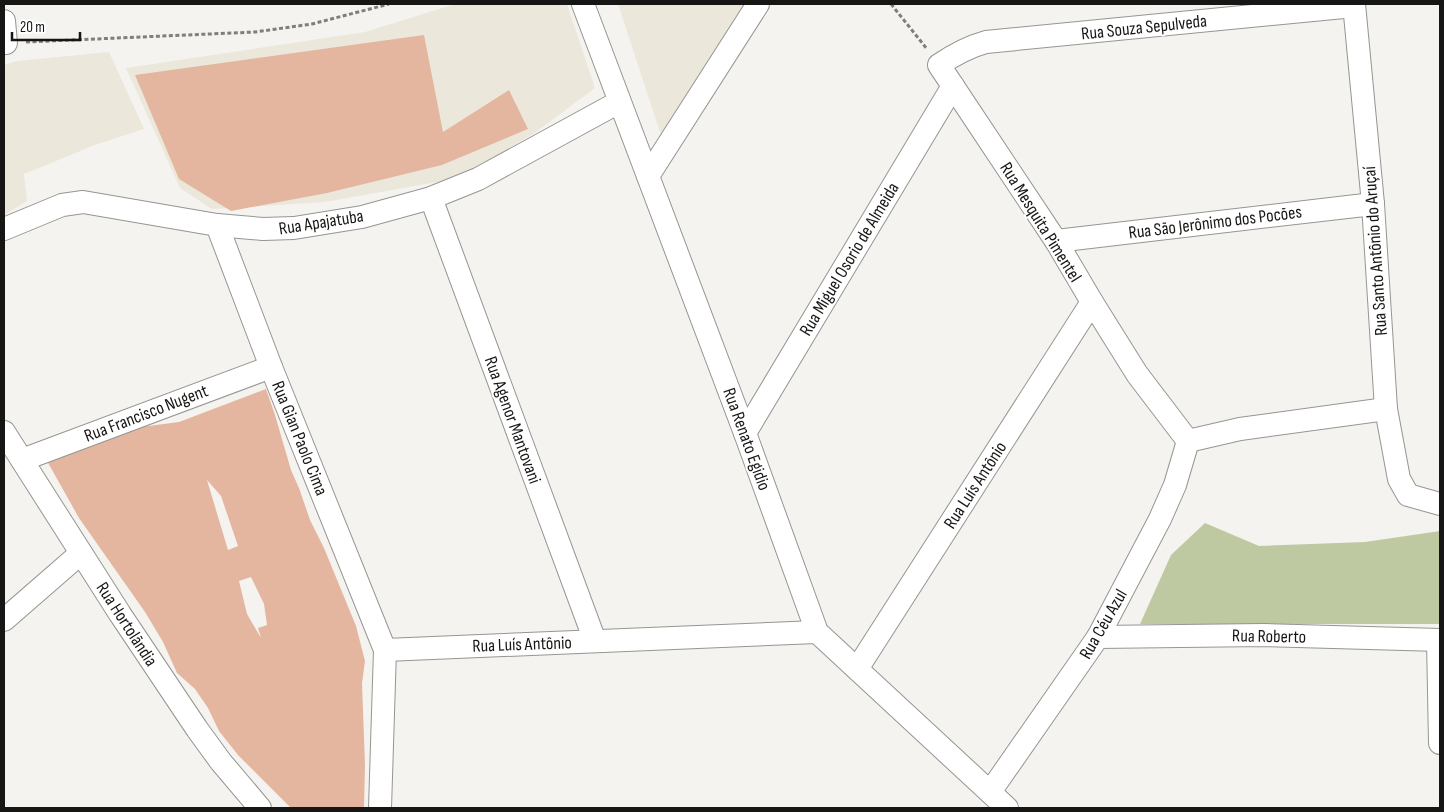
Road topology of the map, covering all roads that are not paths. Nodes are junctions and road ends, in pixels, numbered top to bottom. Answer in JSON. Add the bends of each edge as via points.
{"nodes":[{"id":1,"x":583,"y":4,"type":"edge"},
{"id":2,"x":758,"y":4,"type":"edge"},
{"id":3,"x":1354,"y":5,"type":"edge"},
{"id":4,"x":939,"y":65,"type":"joint"},
{"id":5,"x":953,"y":86,"type":"junction"},
{"id":6,"x":619,"y":102,"type":"junction"},
{"id":7,"x":648,"y":176,"type":"junction"},
{"id":8,"x":431,"y":198,"type":"junction"},
{"id":9,"x":1373,"y":204,"type":"junction"},
{"id":10,"x":217,"y":225,"type":"junction"},
{"id":11,"x":4,"y":229,"type":"edge"},
{"id":12,"x":1056,"y":241,"type":"junction"},
{"id":13,"x":1092,"y":302,"type":"junction"},
{"id":14,"x":271,"y":367,"type":"junction"},
{"id":15,"x":1386,"y":408,"type":"junction"},
{"id":16,"x":4,"y":432,"type":"edge"},
{"id":17,"x":745,"y":432,"type":"junction"},
{"id":18,"x":1188,"y":441,"type":"junction"},
{"id":19,"x":22,"y":460,"type":"junction"},
{"id":20,"x":1440,"y":504,"type":"edge"},
{"id":21,"x":81,"y":553,"type":"junction"},
{"id":22,"x":31,"y":595,"type":"junction"},
{"id":23,"x":4,"y":604,"type":"edge"},
{"id":24,"x":4,"y":620,"type":"edge"},
{"id":25,"x":817,"y":632,"type":"junction"},
{"id":26,"x":1098,"y":637,"type":"junction"},
{"id":27,"x":1439,"y":640,"type":"edge"},
{"id":28,"x":595,"y":642,"type":"junction"},
{"id":29,"x":385,"y":650,"type":"junction"},
{"id":30,"x":857,"y":669,"type":"junction"},
{"id":31,"x":1440,"y":743,"type":"edge"},
{"id":32,"x":990,"y":792,"type":"junction"},
{"id":33,"x":260,"y":808,"type":"edge"},
{"id":34,"x":380,"y":808,"type":"edge"},
{"id":35,"x":1007,"y":808,"type":"edge"}],
"edges":[{"from":1,"to":6,"type":"street","name":"Rua Renato Egidio"},
{"from":2,"to":7,"type":"street"},
{"from":3,"to":4,"type":"street","name":"Rua Souza Sepulveda","via":[[986,42],[958,52]]},
{"from":3,"to":9,"type":"street","name":"Rua Santo Antônio do Aruçaí"},
{"from":4,"to":5,"type":"street","name":"Rua Mesquita Pimentel"},
{"from":5,"to":12,"type":"street","name":"Rua Mesquita Pimentel"},
{"from":5,"to":17,"type":"street","name":"Rua Miguel Osorio de Almeida"},
{"from":6,"to":7,"type":"street","name":"Rua Renato Egidio"},
{"from":6,"to":8,"type":"street","name":"Rua Apajatuba","via":[[478,179]]},
{"from":7,"to":17,"type":"street","name":"Rua Renato Egidio"},
{"from":8,"to":10,"type":"street","name":"Rua Apajatuba","via":[[362,216],[294,228]]},
{"from":8,"to":28,"type":"street","name":"Rua Agenor Mantovani"},
{"from":9,"to":12,"type":"street","name":"Rua São Jerônimo dos Pocões"},
{"from":9,"to":15,"type":"street","name":"Rua Santo Antônio do Aruçaí"},
{"from":10,"to":11,"type":"street","name":"Rua Apajatuba","via":[[83,202],[62,205]]},
{"from":10,"to":14,"type":"street","name":"Rua Gian Paolo Cima"},
{"from":12,"to":13,"type":"street","name":"Rua Mesquita Pimentel"},
{"from":13,"to":18,"type":"street","name":"Rua Mesquita Pimentel","via":[[1137,374]]},
{"from":13,"to":30,"type":"street","name":"Rua Luís Antônio"},
{"from":14,"to":19,"type":"street","name":"Rua Francisco Nugent"},
{"from":14,"to":29,"type":"street","name":"Rua Gian Paolo Cima"},
{"from":15,"to":18,"type":"street","via":[[1240,429]]},
{"from":15,"to":20,"type":"street","name":"Rua Santo Antônio do Aruçaí","via":[[1399,479],[1408,495]]},
{"from":16,"to":19,"type":"street","name":"Rua Hortolãndia"},
{"from":17,"to":25,"type":"street","name":"Rua Renato Egidio"},
{"from":18,"to":26,"type":"street","name":"Rua Céu Azul","via":[[1175,486],[1160,520]]},
{"from":19,"to":21,"type":"street","name":"Rua Hortolãndia"},
{"from":21,"to":22,"type":"street"},
{"from":21,"to":33,"type":"street","name":"Rua Hortolãndia","via":[[197,729]]},
{"from":22,"to":23,"type":"street"},
{"from":22,"to":24,"type":"street"},
{"from":25,"to":28,"type":"street","name":"Rua Luís Antônio"},
{"from":25,"to":30,"type":"street","name":"Rua Renato Egidio"},
{"from":26,"to":27,"type":"street","name":"Rua Roberto","via":[[1264,635]]},
{"from":26,"to":32,"type":"street","name":"Rua Céu Azul"},
{"from":27,"to":31,"type":"street"},
{"from":28,"to":29,"type":"street","name":"Rua Luís Antônio"},
{"from":29,"to":34,"type":"street"},
{"from":30,"to":32,"type":"street","name":"Rua Renato Egidio"},
{"from":32,"to":35,"type":"street","name":"Rua Renato Egidio"}]}
